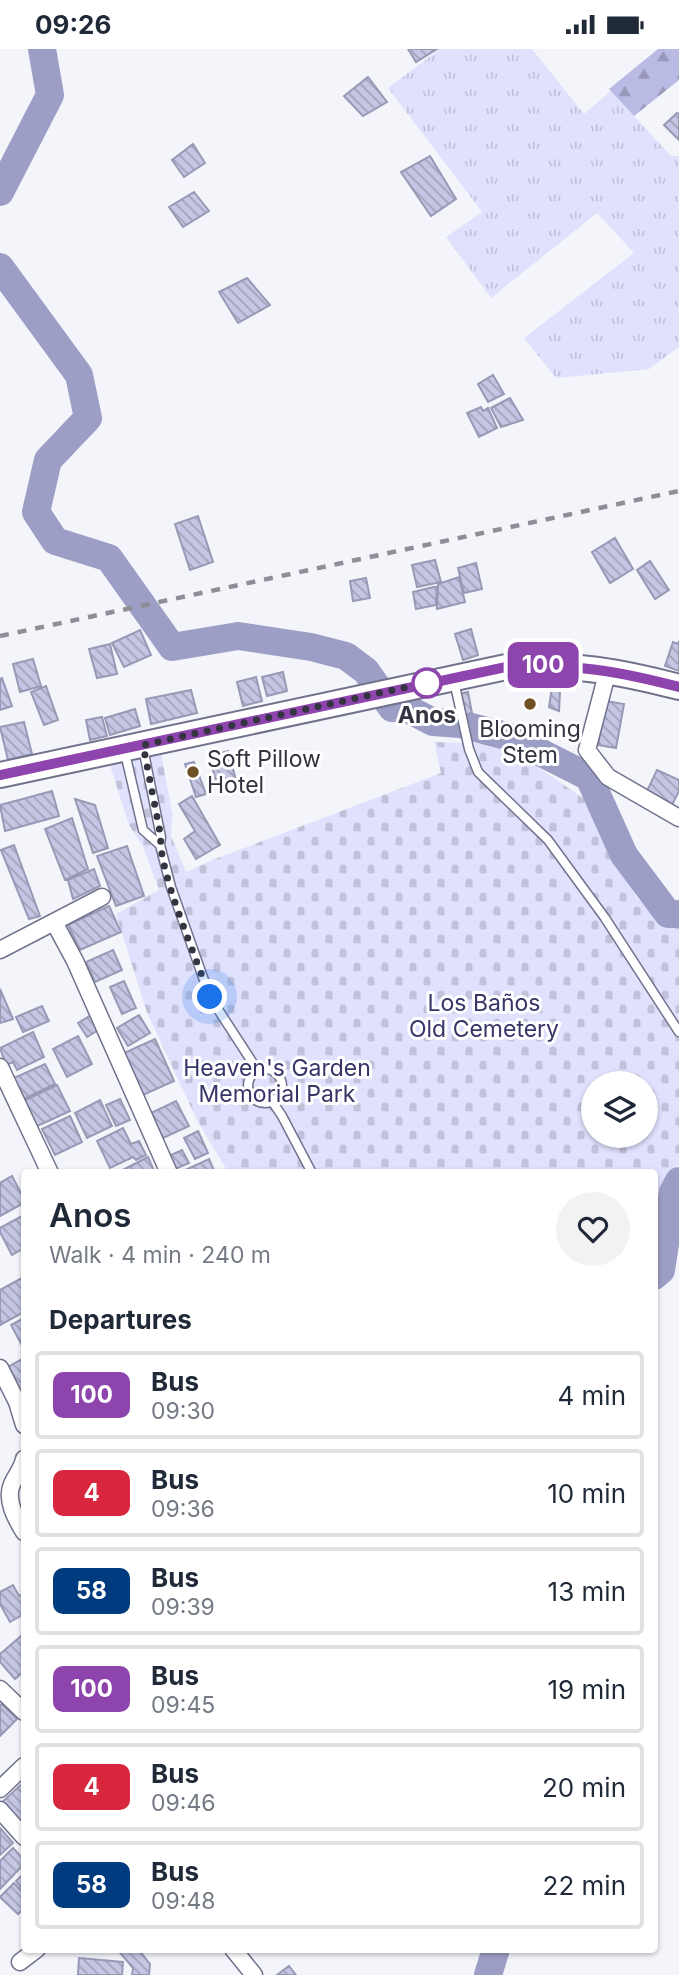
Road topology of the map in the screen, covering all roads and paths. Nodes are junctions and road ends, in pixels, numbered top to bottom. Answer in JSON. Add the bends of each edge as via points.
{"nodes":[{"id":1,"x":608,"y":670,"type":"junction"},
{"id":2,"x":453,"y":677,"type":"junction"},
{"id":3,"x":679,"y":687,"type":"edge"},
{"id":4,"x":134,"y":747,"type":"junction"},
{"id":5,"x":0,"y":775,"type":"edge"},
{"id":6,"x":679,"y":818,"type":"edge"},
{"id":7,"x":160,"y":845,"type":"junction"},
{"id":8,"x":102,"y":897,"type":"dead end"},
{"id":9,"x":54,"y":922,"type":"junction"},
{"id":10,"x":0,"y":950,"type":"edge"},
{"id":11,"x":679,"y":1032,"type":"edge"},
{"id":12,"x":0,"y":1067,"type":"edge"},
{"id":13,"x":258,"y":1071,"type":"junction"},
{"id":14,"x":272,"y":1101,"type":"junction"},
{"id":15,"x":48,"y":1169,"type":"edge"},
{"id":16,"x":167,"y":1169,"type":"edge"},
{"id":17,"x":310,"y":1169,"type":"edge"},
{"id":18,"x":0,"y":1368,"type":"edge"},
{"id":19,"x":21,"y":1400,"type":"edge"},
{"id":20,"x":21,"y":1469,"type":"edge"},
{"id":21,"x":21,"y":1526,"type":"edge"},
{"id":22,"x":0,"y":1689,"type":"edge"},
{"id":23,"x":21,"y":1709,"type":"edge"},
{"id":24,"x":21,"y":1769,"type":"edge"},
{"id":25,"x":0,"y":1789,"type":"edge"},
{"id":26,"x":0,"y":1810,"type":"edge"},
{"id":27,"x":21,"y":1834,"type":"edge"},
{"id":28,"x":32,"y":1953,"type":"edge"},
{"id":29,"x":236,"y":1953,"type":"edge"},
{"id":30,"x":20,"y":1962,"type":"dead end"},
{"id":31,"x":254,"y":1975,"type":"edge"}],
"edges":[{"from":1,"to":2,"type":"main road","via":[[556,664],[511,666]]},
{"from":1,"to":3,"type":"main road"},
{"from":1,"to":6,"type":"street","via":[[587,750],[608,777]]},
{"from":2,"to":4,"type":"main road"},
{"from":2,"to":11,"type":"lane","via":[[478,772],[548,840]]},
{"from":4,"to":5,"type":"main road"},
{"from":4,"to":7,"type":"lane"},
{"from":4,"to":7,"type":"lane","via":[[143,830]]},
{"from":7,"to":13,"type":"lane","via":[[210,997]]},
{"from":8,"to":9,"type":"street"},
{"from":9,"to":10,"type":"street"},
{"from":9,"to":16,"type":"street"},
{"from":12,"to":15,"type":"street"},
{"from":13,"to":14,"type":"lane","via":[[269,1070],[281,1082],[280,1093]]},
{"from":13,"to":14,"type":"lane","via":[[250,1078],[249,1093],[261,1103]]},
{"from":14,"to":17,"type":"lane"},
{"from":18,"to":19,"type":"street"},
{"from":20,"to":21,"type":"street","via":[[10,1487],[11,1507]]},
{"from":22,"to":23,"type":"street"},
{"from":24,"to":25,"type":"street"},
{"from":26,"to":27,"type":"street"},
{"from":28,"to":30,"type":"street"},
{"from":29,"to":31,"type":"street"}]}
